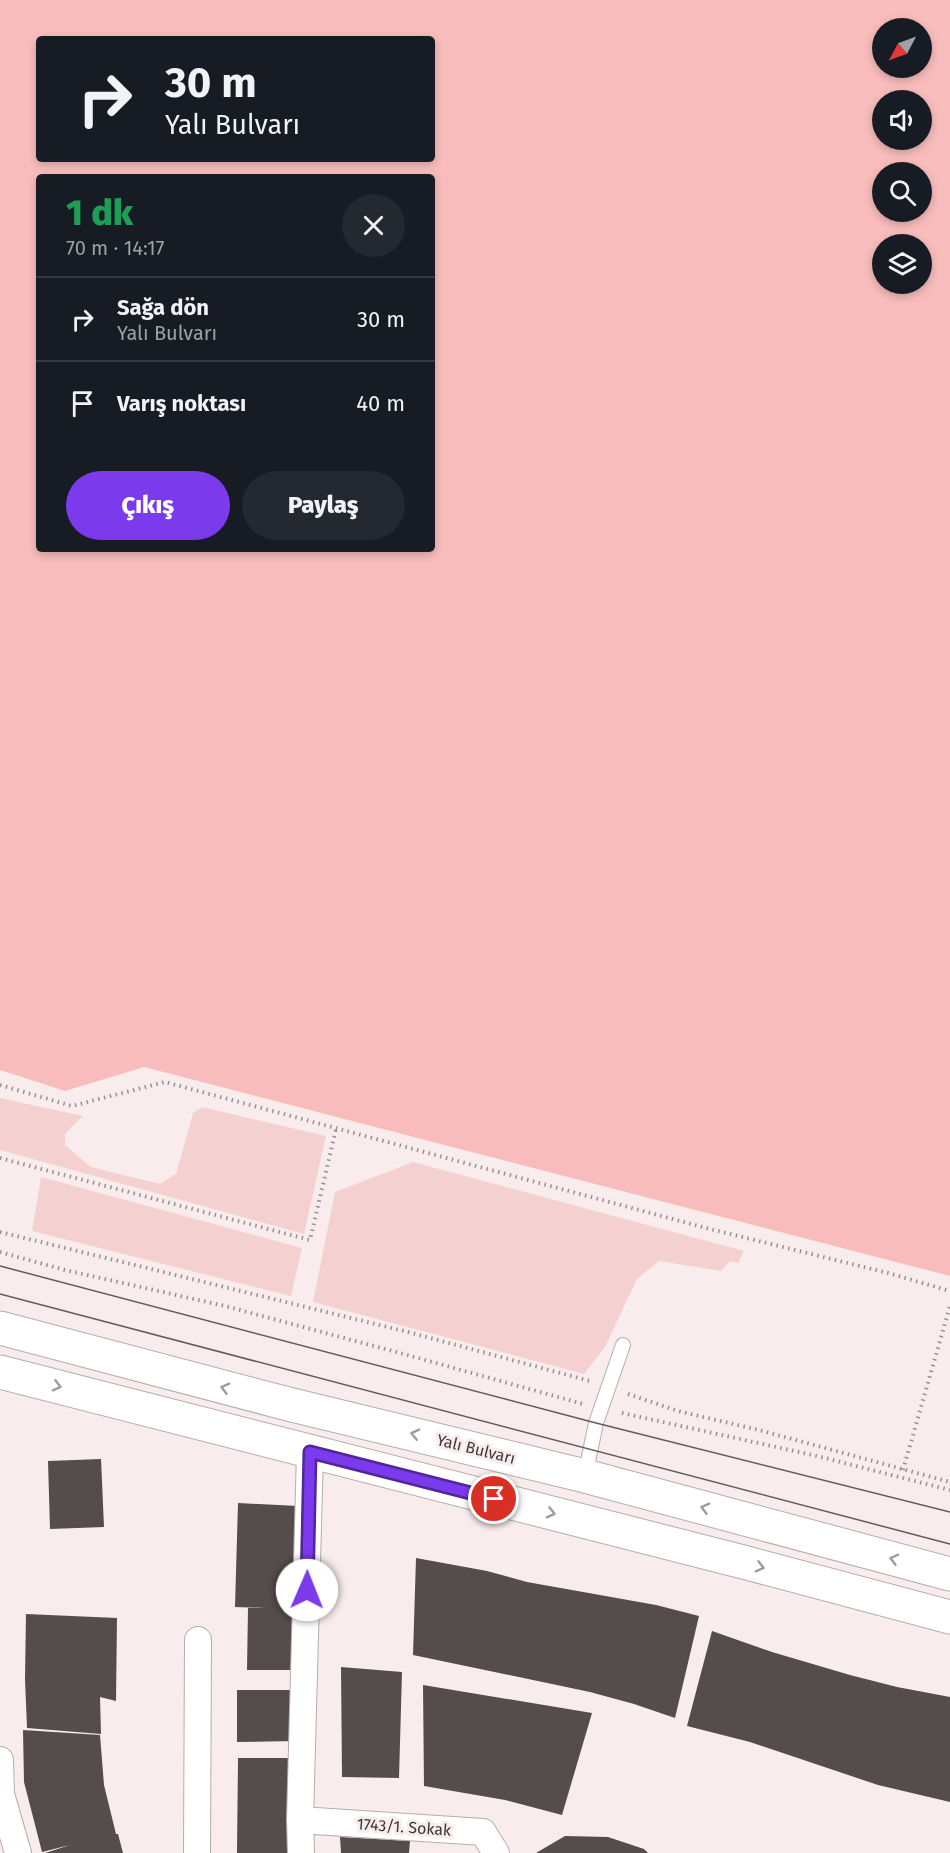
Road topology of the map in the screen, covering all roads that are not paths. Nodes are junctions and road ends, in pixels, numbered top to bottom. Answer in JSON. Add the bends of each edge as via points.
{"nodes":[{"id":1,"x":0,"y":1328,"type":"edge"},
{"id":2,"x":623,"y":1345,"type":"dead end"},
{"id":3,"x":0,"y":1372,"type":"edge"},
{"id":4,"x":310,"y":1452,"type":"junction"},
{"id":5,"x":585,"y":1476,"type":"junction"},
{"id":6,"x":950,"y":1574,"type":"edge"},
{"id":7,"x":950,"y":1617,"type":"edge"},
{"id":8,"x":198,"y":1640,"type":"dead end"},
{"id":9,"x":0,"y":1760,"type":"edge"},
{"id":10,"x":300,"y":1821,"type":"junction"},
{"id":11,"x":18,"y":1853,"type":"edge"},
{"id":12,"x":197,"y":1853,"type":"edge"},
{"id":13,"x":301,"y":1853,"type":"edge"},
{"id":14,"x":496,"y":1853,"type":"edge"}],
"edges":[{"from":5,"to":1,"type":"main road","name":"Yalı Bulvarı","one_way":true,"via":[[288,1404]]},
{"from":2,"to":5,"type":"lane","via":[[601,1408]]},
{"from":3,"to":4,"type":"main road","one_way":true},
{"from":4,"to":7,"type":"main road","one_way":true},
{"from":4,"to":10,"type":"street"},
{"from":6,"to":5,"type":"main road","name":"Yalı Bulvarı","one_way":true},
{"from":8,"to":12,"type":"street"},
{"from":9,"to":11,"type":"street","via":[[1,1794]]},
{"from":10,"to":13,"type":"street"},
{"from":10,"to":14,"type":"street","name":"1743/1. Sokak","via":[[483,1832]]}]}
